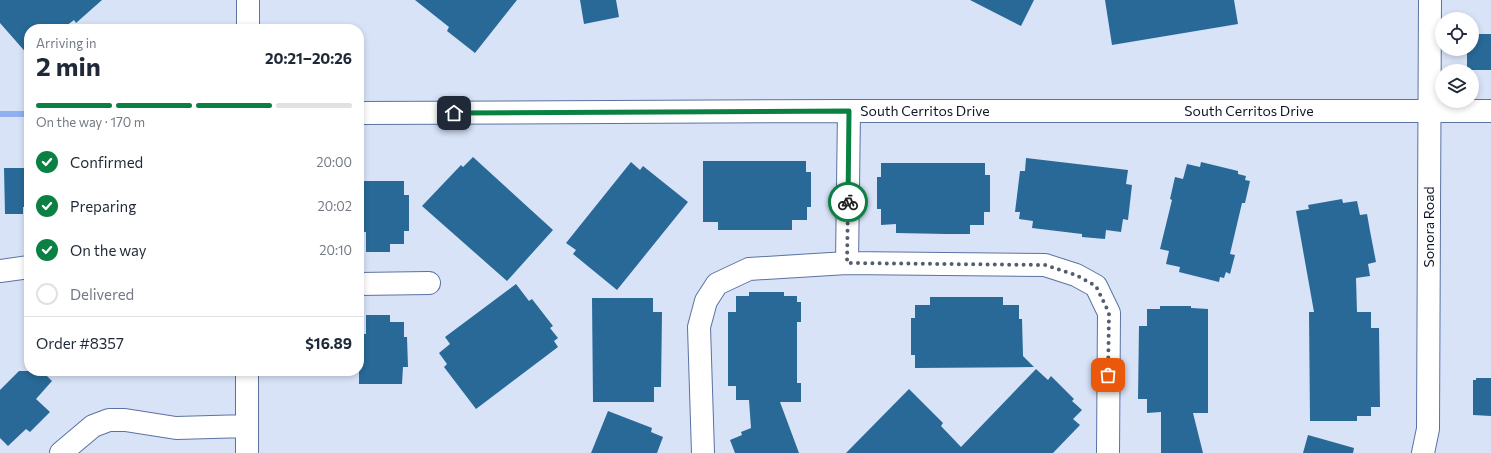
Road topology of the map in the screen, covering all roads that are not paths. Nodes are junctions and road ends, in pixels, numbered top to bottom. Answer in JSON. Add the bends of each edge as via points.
{"nodes":[{"id":1,"x":248,"y":0,"type":"edge"},
{"id":2,"x":1430,"y":0,"type":"edge"},
{"id":3,"x":248,"y":24,"type":"edge"},
{"id":4,"x":1429,"y":110,"type":"junction"},
{"id":5,"x":849,"y":111,"type":"junction"},
{"id":6,"x":1491,"y":111,"type":"edge"},
{"id":7,"x":364,"y":113,"type":"edge"},
{"id":8,"x":847,"y":263,"type":"junction"},
{"id":9,"x":24,"y":268,"type":"edge"},
{"id":10,"x":0,"y":271,"type":"edge"},
{"id":11,"x":429,"y":283,"type":"dead end"},
{"id":12,"x":364,"y":284,"type":"edge"},
{"id":13,"x":248,"y":376,"type":"edge"},
{"id":14,"x":247,"y":426,"type":"junction"},
{"id":15,"x":61,"y":453,"type":"edge"},
{"id":16,"x":247,"y":453,"type":"edge"},
{"id":17,"x":703,"y":453,"type":"edge"},
{"id":18,"x":1108,"y":453,"type":"edge"},
{"id":19,"x":1423,"y":453,"type":"edge"}],
"edges":[{"from":1,"to":3,"type":"street"},
{"from":2,"to":4,"type":"street","name":"Sonora Road"},
{"from":4,"to":5,"type":"street","name":"South Cerritos Drive"},
{"from":4,"to":6,"type":"street","name":"South Cerritos Drive"},
{"from":4,"to":19,"type":"street","name":"Sonora Road","via":[[1428,429]]},
{"from":5,"to":7,"type":"street","name":"South Cerritos Drive"},
{"from":5,"to":8,"type":"street"},
{"from":8,"to":17,"type":"street","via":[[749,269],[717,284],[706,301],[699,327]]},
{"from":8,"to":18,"type":"street","via":[[1045,265],[1076,275],[1096,286],[1109,313]]},
{"from":9,"to":10,"type":"street"},
{"from":11,"to":12,"type":"street"},
{"from":13,"to":14,"type":"street"},
{"from":14,"to":15,"type":"street","via":[[176,428],[109,420],[93,426]]},
{"from":14,"to":16,"type":"street"}]}
